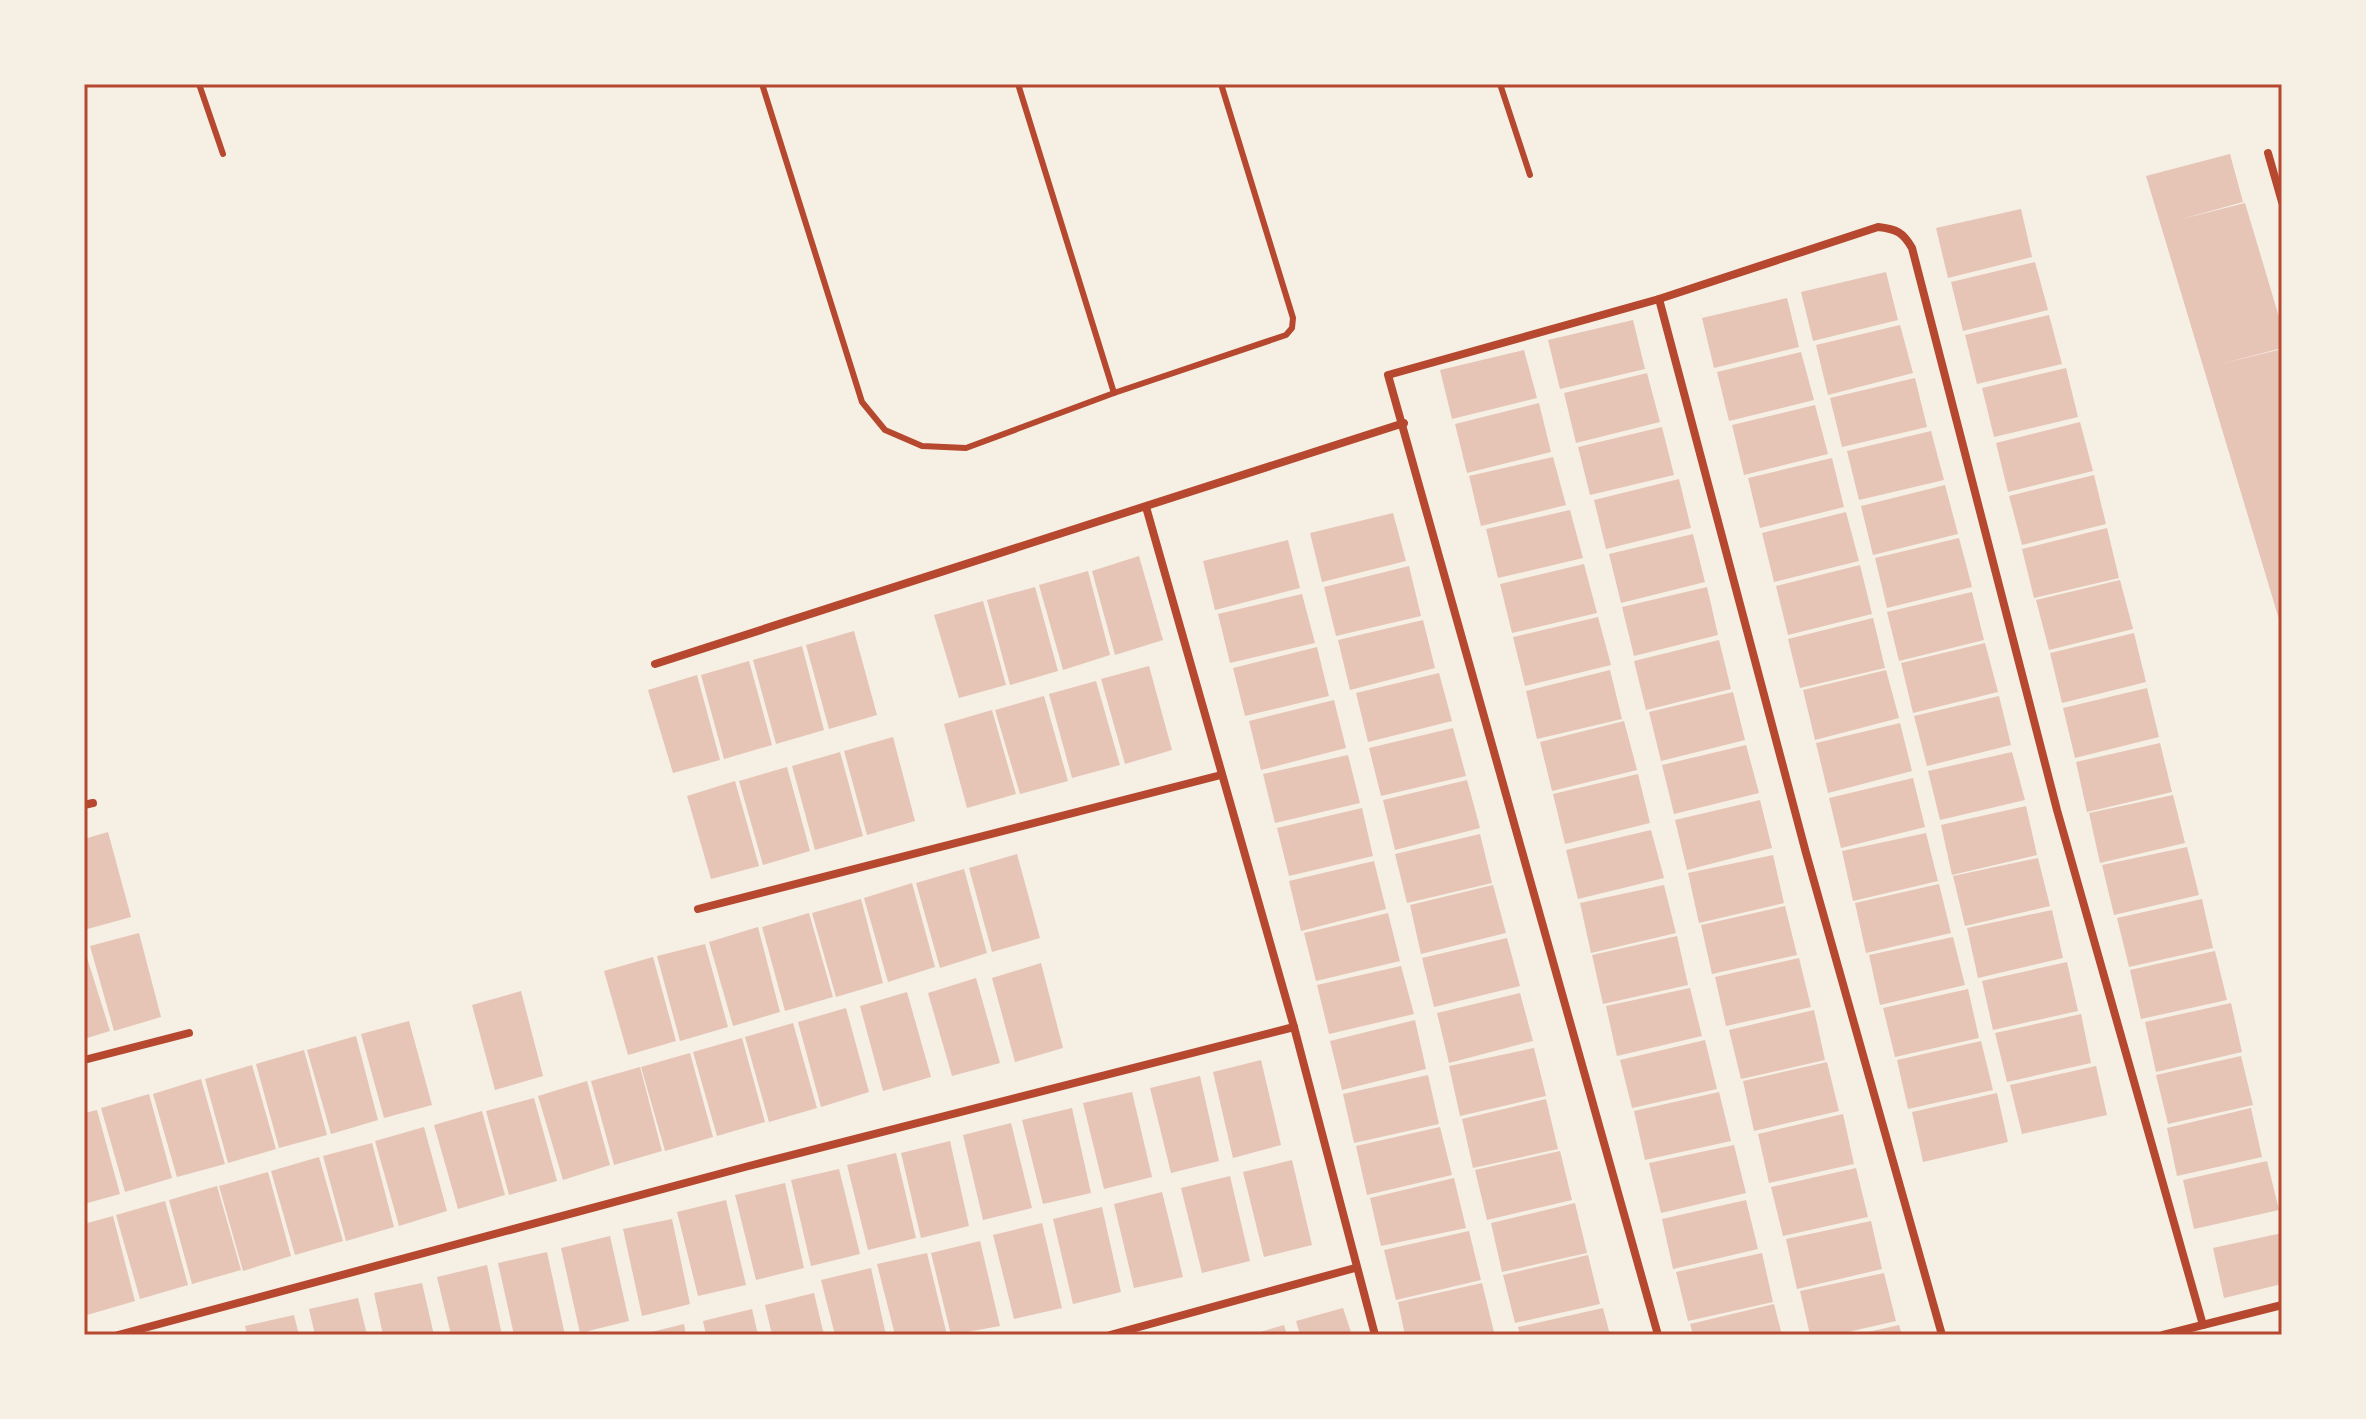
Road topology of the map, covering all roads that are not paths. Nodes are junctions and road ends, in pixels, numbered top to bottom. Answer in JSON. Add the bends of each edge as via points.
{"nodes":[{"id":1,"x":199,"y":84,"type":"edge"},
{"id":2,"x":762,"y":84,"type":"edge"},
{"id":3,"x":1018,"y":84,"type":"edge"},
{"id":4,"x":1221,"y":84,"type":"edge"},
{"id":5,"x":1500,"y":84,"type":"edge"},
{"id":6,"x":2268,"y":153,"type":"dead end"},
{"id":7,"x":223,"y":154,"type":"dead end"},
{"id":8,"x":1530,"y":175,"type":"dead end"},
{"id":9,"x":2282,"y":202,"type":"edge"},
{"id":10,"x":1659,"y":299,"type":"junction"},
{"id":11,"x":1114,"y":393,"type":"junction"},
{"id":12,"x":1404,"y":423,"type":"junction"},
{"id":13,"x":1146,"y":507,"type":"junction"},
{"id":14,"x":655,"y":664,"type":"dead end"},
{"id":15,"x":1221,"y":775,"type":"junction"},
{"id":16,"x":698,"y":909,"type":"dead end"},
{"id":17,"x":1294,"y":1027,"type":"junction"},
{"id":18,"x":189,"y":1033,"type":"dead end"},
{"id":19,"x":84,"y":1060,"type":"edge"},
{"id":20,"x":1355,"y":1268,"type":"junction"},
{"id":21,"x":2282,"y":1305,"type":"edge"},
{"id":22,"x":2203,"y":1325,"type":"junction"},
{"id":23,"x":118,"y":1335,"type":"edge"},
{"id":24,"x":1110,"y":1335,"type":"edge"},
{"id":25,"x":1375,"y":1335,"type":"edge"},
{"id":26,"x":1658,"y":1335,"type":"edge"},
{"id":27,"x":1942,"y":1335,"type":"edge"},
{"id":28,"x":2163,"y":1335,"type":"edge"}],
"edges":[{"from":1,"to":7,"type":"lane"},
{"from":2,"to":11,"type":"lane","via":[[862,402],[885,430],[922,446],[966,448]]},
{"from":3,"to":11,"type":"lane"},
{"from":4,"to":11,"type":"lane","via":[[1292,328],[1286,335]]},
{"from":5,"to":8,"type":"lane"},
{"from":6,"to":9,"type":"street"},
{"from":10,"to":12,"type":"street","via":[[1388,375]]},
{"from":10,"to":22,"type":"street","via":[[1878,227],[1905,234],[2057,810]]},
{"from":10,"to":27,"type":"street","via":[[1806,853]]},
{"from":12,"to":13,"type":"street"},
{"from":12,"to":26,"type":"street"},
{"from":13,"to":14,"type":"street"},
{"from":13,"to":15,"type":"street"},
{"from":15,"to":16,"type":"street"},
{"from":15,"to":17,"type":"street"},
{"from":17,"to":20,"type":"street"},
{"from":17,"to":23,"type":"street"},
{"from":18,"to":19,"type":"street"},
{"from":20,"to":24,"type":"street"},
{"from":20,"to":25,"type":"street"},
{"from":21,"to":22,"type":"street"},
{"from":22,"to":28,"type":"street"}]}
